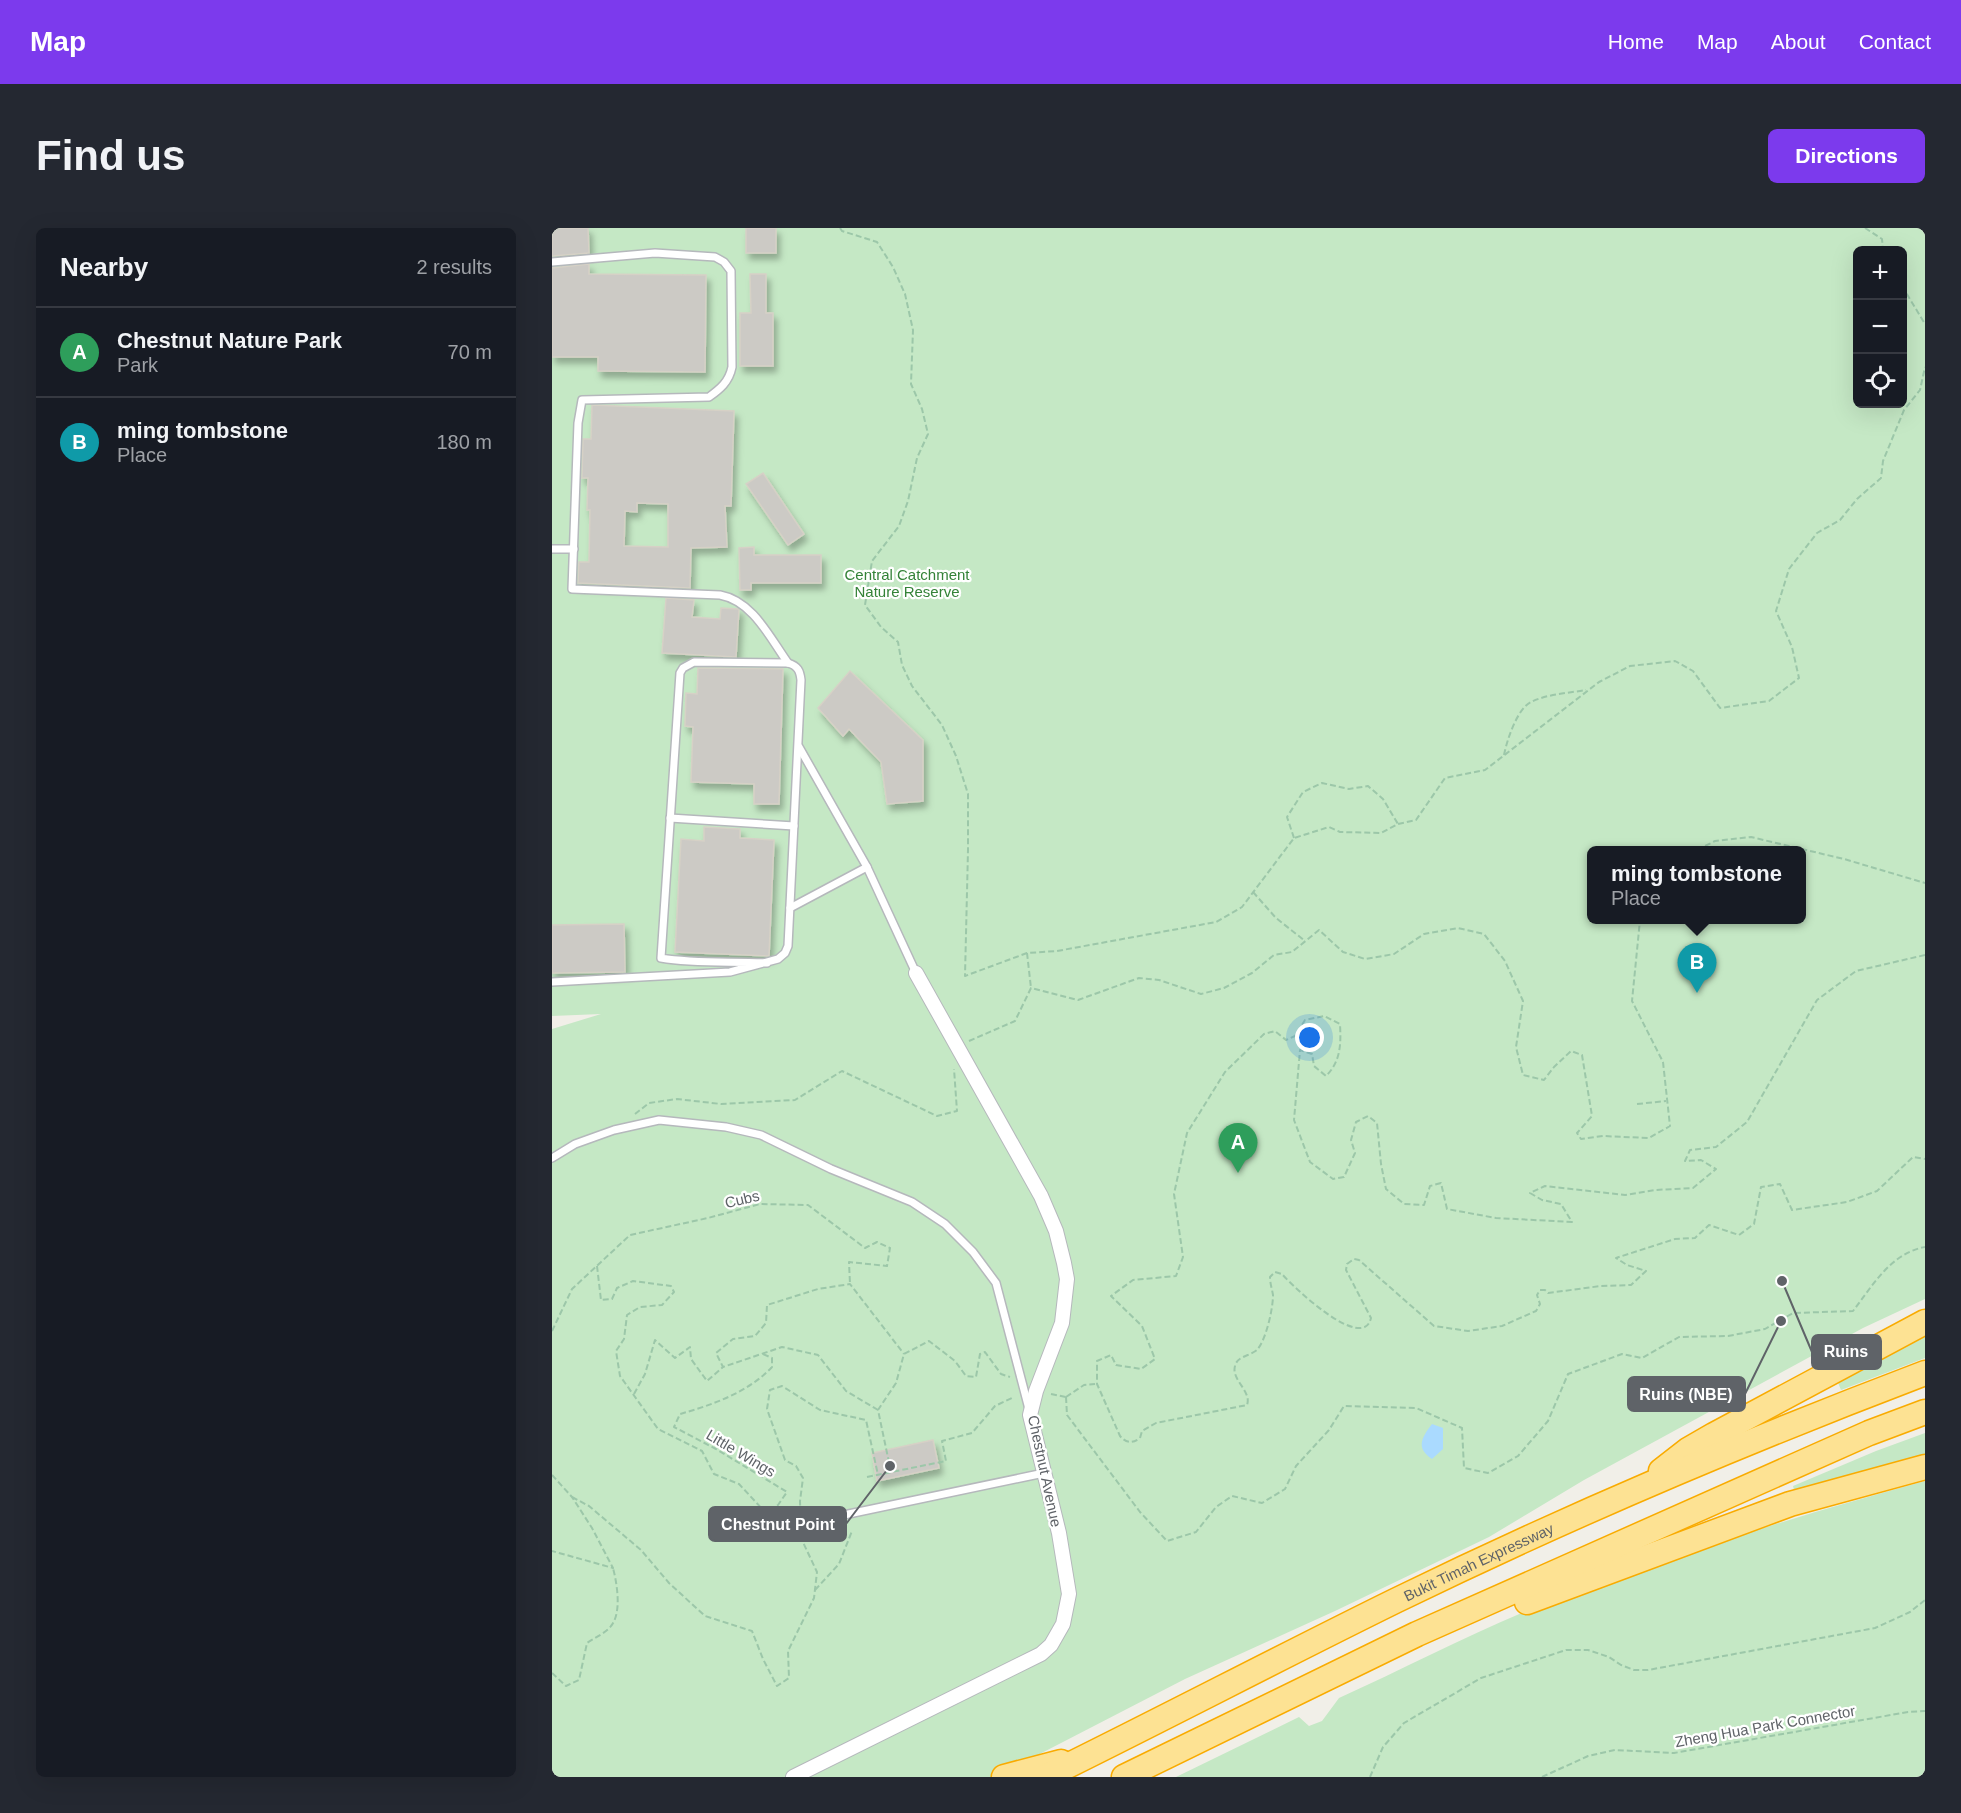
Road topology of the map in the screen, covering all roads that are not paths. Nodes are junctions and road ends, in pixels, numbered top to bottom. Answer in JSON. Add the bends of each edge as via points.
{"nodes":[{"id":1,"x":552,"y":262,"type":"edge"},
{"id":2,"x":552,"y":549,"type":"edge"},
{"id":3,"x":574,"y":549,"type":"junction"},
{"id":4,"x":788,"y":663,"type":"junction"},
{"id":5,"x":798,"y":745,"type":"junction"},
{"id":6,"x":670,"y":818,"type":"junction"},
{"id":7,"x":794,"y":826,"type":"junction"},
{"id":8,"x":867,"y":867,"type":"junction"},
{"id":9,"x":790,"y":908,"type":"junction"},
{"id":10,"x":767,"y":963,"type":"junction"},
{"id":11,"x":916,"y":973,"type":"joint"},
{"id":12,"x":552,"y":982,"type":"edge"},
{"id":13,"x":552,"y":1158,"type":"edge"},
{"id":14,"x":1925,"y":1322,"type":"edge"},
{"id":15,"x":1925,"y":1373,"type":"edge"},
{"id":16,"x":1925,"y":1412,"type":"edge"},
{"id":17,"x":1030,"y":1415,"type":"junction"},
{"id":18,"x":1925,"y":1467,"type":"edge"},
{"id":19,"x":1044,"y":1473,"type":"junction"},
{"id":20,"x":1635,"y":1490,"type":"junction"},
{"id":21,"x":839,"y":1516,"type":"dead end"},
{"id":22,"x":1417,"y":1634,"type":"junction"},
{"id":23,"x":1089,"y":1755,"type":"junction"},
{"id":24,"x":793,"y":1777,"type":"edge"},
{"id":25,"x":1004,"y":1777,"type":"edge"},
{"id":26,"x":1045,"y":1777,"type":"edge"},
{"id":27,"x":1124,"y":1777,"type":"edge"}],
"edges":[{"from":1,"to":3,"type":"lane","via":[[655,253],[715,258],[731,271],[732,368],[720,389],[709,397],[582,400]]},
{"from":2,"to":3,"type":"lane"},
{"from":3,"to":4,"type":"lane","via":[[572,589],[720,595],[735,599],[748,608]]},
{"from":4,"to":5,"type":"lane","via":[[800,671]]},
{"from":4,"to":6,"type":"lane","via":[[694,662],[683,668]]},
{"from":5,"to":7,"type":"lane"},
{"from":5,"to":8,"type":"lane"},
{"from":6,"to":7,"type":"lane"},
{"from":6,"to":10,"type":"lane","via":[[661,958]]},
{"from":7,"to":9,"type":"lane"},
{"from":8,"to":9,"type":"lane"},
{"from":8,"to":11,"type":"lane"},
{"from":9,"to":10,"type":"lane","via":[[788,946],[778,959]]},
{"from":10,"to":12,"type":"lane","via":[[730,972]]},
{"from":11,"to":17,"type":"street","name":"Chestnut Avenue","via":[[1041,1197],[1056,1231],[1067,1280],[1062,1323]]},
{"from":13,"to":17,"type":"lane","via":[[575,1144],[614,1130],[659,1120],[726,1126],[761,1135],[912,1202],[945,1224],[996,1282]]},
{"from":14,"to":20,"type":"highway","via":[[1688,1450]]},
{"from":15,"to":20,"type":"highway","name":"Bukit Timah Expressway"},
{"from":16,"to":22,"type":"highway","via":[[1869,1433]]},
{"from":17,"to":19,"type":"street","name":"Chestnut Avenue"},
{"from":18,"to":22,"type":"highway","via":[[1790,1504],[1520,1604]]},
{"from":19,"to":21,"type":"lane"},
{"from":19,"to":24,"type":"street","name":"Chestnut Avenue","via":[[1069,1594],[1063,1624],[1051,1645],[1031,1660]]},
{"from":20,"to":23,"type":"highway","name":"Bukit Timah Expressway","via":[[1399,1599]]},
{"from":22,"to":27,"type":"highway"},
{"from":23,"to":25,"type":"highway"},
{"from":23,"to":26,"type":"highway","name":"Bukit Timah Expressway"}]}
